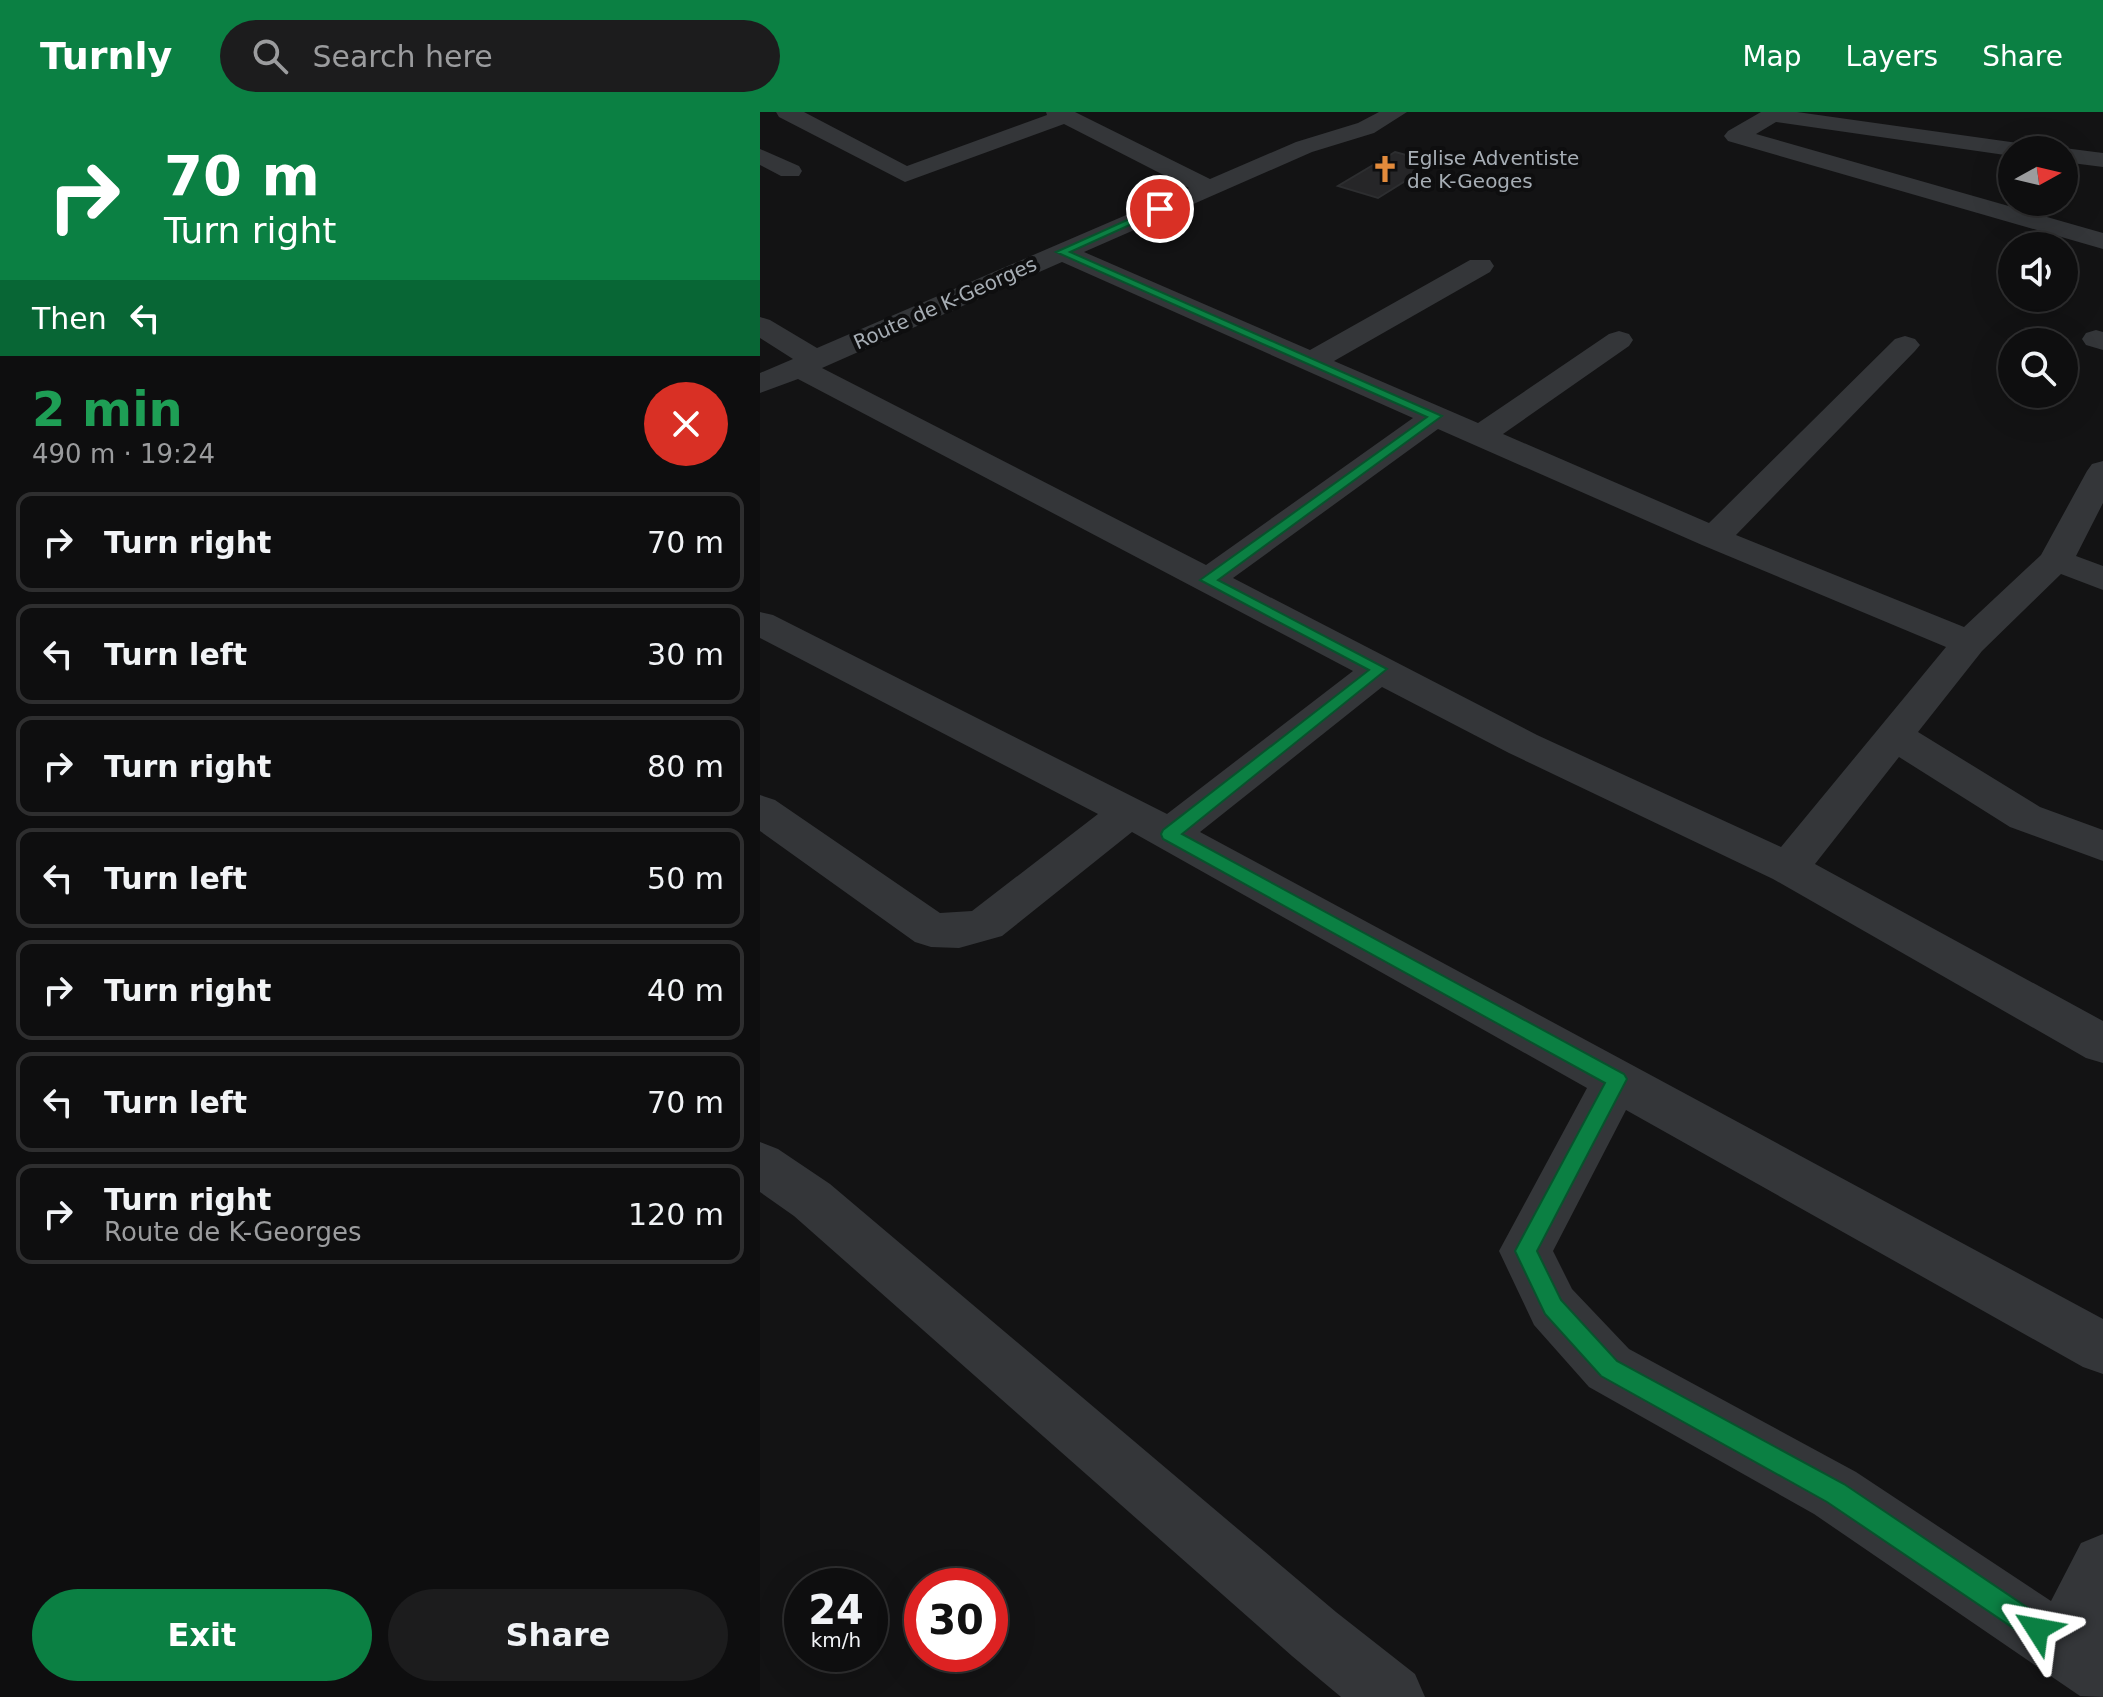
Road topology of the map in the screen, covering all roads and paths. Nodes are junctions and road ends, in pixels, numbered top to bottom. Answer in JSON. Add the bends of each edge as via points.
{"nodes":[{"id":1,"x":787,"y":112,"type":"edge"},
{"id":2,"x":1325,"y":112,"type":"edge"},
{"id":3,"x":1396,"y":112,"type":"edge"},
{"id":4,"x":1772,"y":113,"type":"edge"},
{"id":5,"x":1061,"y":114,"type":"edge"},
{"id":6,"x":1366,"y":128,"type":"junction"},
{"id":7,"x":1998,"y":147,"type":"edge"},
{"id":8,"x":760,"y":156,"type":"edge"},
{"id":9,"x":2078,"y":157,"type":"edge"},
{"id":10,"x":2103,"y":160,"type":"edge"},
{"id":11,"x":790,"y":171,"type":"dead end"},
{"id":12,"x":1209,"y":188,"type":"junction"},
{"id":13,"x":2103,"y":241,"type":"edge"},
{"id":14,"x":1061,"y":252,"type":"junction"},
{"id":15,"x":1480,"y":266,"type":"dead end"},
{"id":16,"x":760,"y":326,"type":"edge"},
{"id":17,"x":1619,"y":340,"type":"dead end"},
{"id":18,"x":1905,"y":345,"type":"dead end"},
{"id":19,"x":1311,"y":362,"type":"junction"},
{"id":20,"x":806,"y":363,"type":"junction"},
{"id":21,"x":760,"y":384,"type":"edge"},
{"id":22,"x":1436,"y":416,"type":"junction"},
{"id":23,"x":1480,"y":436,"type":"junction"},
{"id":24,"x":2103,"y":471,"type":"edge"},
{"id":25,"x":1714,"y":538,"type":"junction"},
{"id":26,"x":2056,"y":560,"type":"junction"},
{"id":27,"x":2103,"y":579,"type":"edge"},
{"id":28,"x":1208,"y":580,"type":"junction"},
{"id":29,"x":760,"y":623,"type":"edge"},
{"id":30,"x":1969,"y":643,"type":"junction"},
{"id":31,"x":1380,"y":669,"type":"junction"},
{"id":32,"x":1895,"y":736,"type":"junction"},
{"id":33,"x":760,"y":810,"type":"edge"},
{"id":34,"x":1129,"y":812,"type":"junction"},
{"id":35,"x":1170,"y":834,"type":"junction"},
{"id":36,"x":2103,"y":846,"type":"edge"},
{"id":37,"x":1788,"y":868,"type":"junction"},
{"id":38,"x":2103,"y":1044,"type":"edge"},
{"id":39,"x":1617,"y":1079,"type":"junction"},
{"id":40,"x":760,"y":1164,"type":"edge"},
{"id":41,"x":2103,"y":1348,"type":"edge"},
{"id":42,"x":2103,"y":1565,"type":"edge"},
{"id":43,"x":2083,"y":1660,"type":"edge"},
{"id":44,"x":1392,"y":1697,"type":"edge"}],
"edges":[{"from":1,"to":5,"type":"street","via":[[905,175]]},
{"from":2,"to":6,"type":"street"},
{"from":3,"to":6,"type":"street","name":"Route de K-Georges"},
{"from":4,"to":7,"type":"street"},
{"from":4,"to":13,"type":"street","via":[[1736,136]]},
{"from":5,"to":12,"type":"street"},
{"from":6,"to":12,"type":"street","name":"Route de K-Georges","via":[[1304,147]]},
{"from":8,"to":11,"type":"street"},
{"from":9,"to":10,"type":"street"},
{"from":12,"to":14,"type":"street","name":"Route de K-Georges"},
{"from":14,"to":19,"type":"street"},
{"from":14,"to":20,"type":"street","name":"Route de K-Georges"},
{"from":15,"to":19,"type":"street"},
{"from":16,"to":20,"type":"street"},
{"from":17,"to":23,"type":"street"},
{"from":18,"to":25,"type":"street"},
{"from":19,"to":22,"type":"street"},
{"from":20,"to":21,"type":"street","name":"Route de K-Georges"},
{"from":20,"to":28,"type":"street"},
{"from":22,"to":23,"type":"street"},
{"from":22,"to":28,"type":"street"},
{"from":23,"to":25,"type":"street"},
{"from":24,"to":26,"type":"street"},
{"from":25,"to":30,"type":"street"},
{"from":26,"to":27,"type":"street"},
{"from":26,"to":30,"type":"street"},
{"from":28,"to":31,"type":"street"},
{"from":29,"to":34,"type":"street"},
{"from":30,"to":32,"type":"street"},
{"from":31,"to":35,"type":"street"},
{"from":31,"to":37,"type":"street","via":[[1523,744]]},
{"from":32,"to":36,"type":"street","via":[[2025,817]]},
{"from":32,"to":37,"type":"street"},
{"from":33,"to":34,"type":"street","via":[[931,930],[959,931],[986,924]]},
{"from":34,"to":35,"type":"street"},
{"from":35,"to":39,"type":"street"},
{"from":37,"to":38,"type":"street"},
{"from":39,"to":41,"type":"street"},
{"from":39,"to":43,"type":"street","via":[[1526,1251],[1553,1307],[1609,1368],[1835,1493]]},
{"from":40,"to":44,"type":"street","via":[[812,1200]]},
{"from":42,"to":43,"type":"street"}]}
